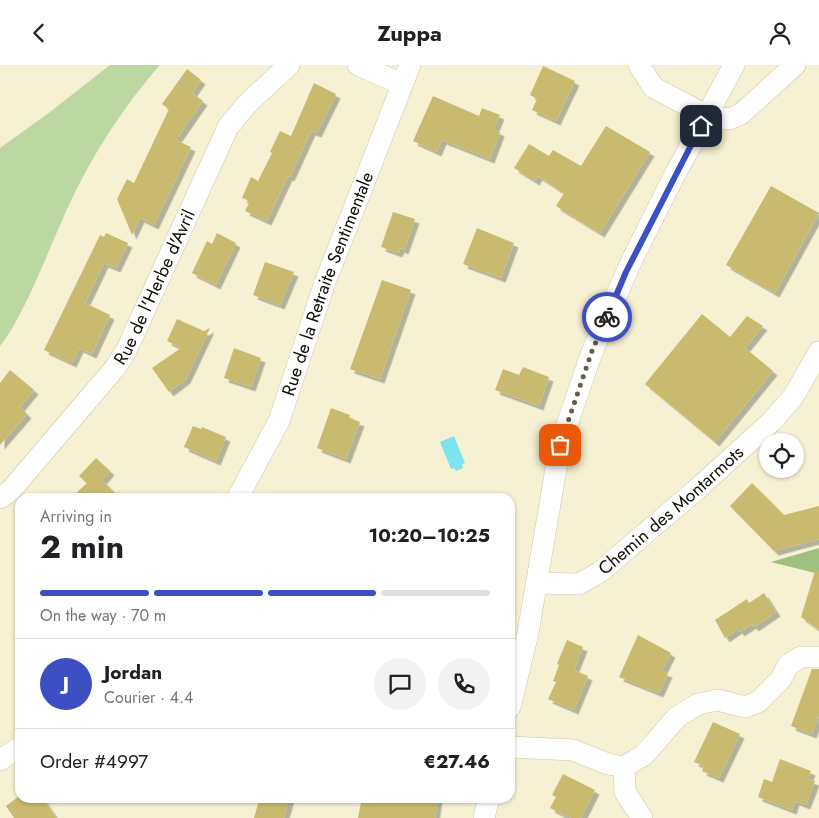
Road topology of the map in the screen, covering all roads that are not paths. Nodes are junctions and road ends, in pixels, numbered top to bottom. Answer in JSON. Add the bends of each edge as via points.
{"nodes":[{"id":1,"x":290,"y":65,"type":"edge"},
{"id":2,"x":358,"y":65,"type":"edge"},
{"id":3,"x":639,"y":65,"type":"edge"},
{"id":4,"x":734,"y":65,"type":"edge"},
{"id":5,"x":795,"y":65,"type":"edge"},
{"id":6,"x":406,"y":74,"type":"edge"},
{"id":7,"x":707,"y":116,"type":"junction"},
{"id":8,"x":819,"y":352,"type":"edge"},
{"id":9,"x":240,"y":493,"type":"edge"},
{"id":10,"x":0,"y":498,"type":"edge"},
{"id":11,"x":537,"y":583,"type":"junction"},
{"id":12,"x":819,"y":657,"type":"edge"},
{"id":13,"x":515,"y":686,"type":"edge"},
{"id":14,"x":515,"y":747,"type":"edge"},
{"id":15,"x":15,"y":750,"type":"edge"},
{"id":16,"x":0,"y":760,"type":"edge"},
{"id":17,"x":624,"y":767,"type":"junction"},
{"id":18,"x":488,"y":803,"type":"edge"},
{"id":19,"x":484,"y":818,"type":"edge"},
{"id":20,"x":642,"y":818,"type":"edge"}],
"edges":[{"from":1,"to":10,"type":"street","name":"Rue de l'Herbe d'Avril","via":[[247,103],[228,127],[126,351],[115,368],[12,490]]},
{"from":2,"to":6,"type":"street"},
{"from":3,"to":7,"type":"street","via":[[653,87]]},
{"from":4,"to":7,"type":"street"},
{"from":5,"to":7,"type":"street","via":[[741,114],[729,119]]},
{"from":6,"to":9,"type":"street","name":"Rue de la Retraite Sentimentale","via":[[324,285],[279,421]]},
{"from":7,"to":11,"type":"street","via":[[626,272],[592,351],[560,445]]},
{"from":8,"to":11,"type":"street","name":"Chemin des Montarmots","via":[[793,397],[771,422],[600,572],[579,583]]},
{"from":11,"to":13,"type":"street"},
{"from":12,"to":17,"type":"street","via":[[801,657],[788,665],[781,679],[758,702],[744,707],[718,700],[698,704],[677,717],[644,755]]},
{"from":14,"to":17,"type":"street","via":[[573,750]]},
{"from":15,"to":16,"type":"street"},
{"from":17,"to":20,"type":"street","via":[[625,792]]},
{"from":18,"to":19,"type":"street"}]}
